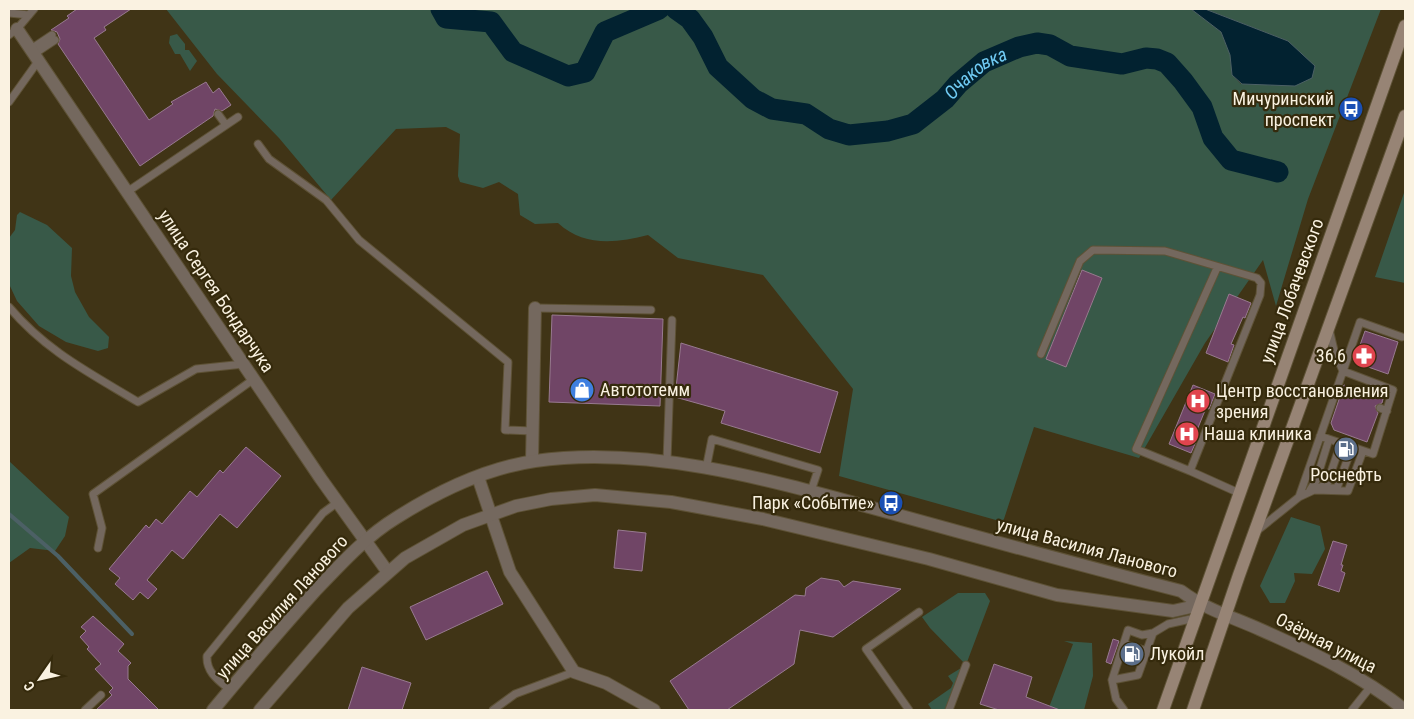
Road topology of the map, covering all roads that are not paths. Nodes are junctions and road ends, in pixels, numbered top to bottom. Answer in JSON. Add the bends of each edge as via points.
{"nodes":[{"id":1,"x":34,"y":9,"type":"edge"},
{"id":2,"x":9,"y":12,"type":"edge"},
{"id":3,"x":29,"y":15,"type":"junction"},
{"id":4,"x":1405,"y":26,"type":"edge"},
{"id":5,"x":13,"y":32,"type":"edge"},
{"id":6,"x":54,"y":37,"type":"dead end"},
{"id":7,"x":35,"y":54,"type":"junction"},
{"id":8,"x":9,"y":102,"type":"edge"},
{"id":9,"x":218,"y":114,"type":"dead end"},
{"id":10,"x":1405,"y":116,"type":"edge"},
{"id":11,"x":238,"y":117,"type":"dead end"},
{"id":12,"x":226,"y":125,"type":"junction"},
{"id":13,"x":258,"y":144,"type":"dead end"},
{"id":14,"x":128,"y":192,"type":"junction"},
{"id":15,"x":1217,"y":268,"type":"junction"},
{"id":16,"x":9,"y":307,"type":"edge"},
{"id":17,"x":535,"y":308,"type":"joint"},
{"id":18,"x":651,"y":310,"type":"dead end"},
{"id":19,"x":672,"y":320,"type":"dead end"},
{"id":20,"x":1328,"y":326,"type":"junction"},
{"id":21,"x":1402,"y":337,"type":"dead end"},
{"id":22,"x":1041,"y":354,"type":"dead end"},
{"id":23,"x":244,"y":364,"type":"junction"},
{"id":24,"x":1343,"y":370,"type":"junction"},
{"id":25,"x":254,"y":379,"type":"junction"},
{"id":26,"x":532,"y":431,"type":"junction"},
{"id":27,"x":1320,"y":436,"type":"junction"},
{"id":28,"x":1329,"y":439,"type":"junction"},
{"id":29,"x":1340,"y":443,"type":"junction"},
{"id":30,"x":1352,"y":447,"type":"junction"},
{"id":31,"x":1363,"y":451,"type":"junction"},
{"id":32,"x":532,"y":461,"type":"junction"},
{"id":33,"x":666,"y":462,"type":"junction"},
{"id":34,"x":706,"y":469,"type":"junction"},
{"id":35,"x":1190,"y":471,"type":"junction"},
{"id":36,"x":478,"y":477,"type":"junction"},
{"id":37,"x":1310,"y":490,"type":"junction"},
{"id":38,"x":811,"y":492,"type":"junction"},
{"id":39,"x":1239,"y":493,"type":"junction"},
{"id":40,"x":1299,"y":497,"type":"junction"},
{"id":41,"x":338,"y":502,"type":"junction"},
{"id":42,"x":490,"y":514,"type":"junction"},
{"id":43,"x":1254,"y":534,"type":"junction"},
{"id":44,"x":365,"y":541,"type":"junction"},
{"id":45,"x":98,"y":548,"type":"dead end"},
{"id":46,"x":387,"y":571,"type":"junction"},
{"id":47,"x":1200,"y":606,"type":"junction"},
{"id":48,"x":919,"y":612,"type":"dead end"},
{"id":49,"x":1226,"y":616,"type":"junction"},
{"id":50,"x":1195,"y":618,"type":"junction"},
{"id":51,"x":1153,"y":633,"type":"junction"},
{"id":52,"x":1124,"y":643,"type":"junction"},
{"id":53,"x":1146,"y":651,"type":"junction"},
{"id":54,"x":1120,"y":655,"type":"junction"},
{"id":55,"x":1142,"y":663,"type":"junction"},
{"id":56,"x":966,"y":665,"type":"dead end"},
{"id":57,"x":574,"y":672,"type":"junction"},
{"id":58,"x":1112,"y":680,"type":"junction"},
{"id":59,"x":1372,"y":685,"type":"junction"},
{"id":60,"x":230,"y":690,"type":"junction"},
{"id":61,"x":101,"y":695,"type":"dead end"},
{"id":62,"x":85,"y":710,"type":"edge"},
{"id":63,"x":213,"y":710,"type":"edge"},
{"id":64,"x":260,"y":710,"type":"edge"},
{"id":65,"x":493,"y":710,"type":"edge"},
{"id":66,"x":654,"y":710,"type":"edge"},
{"id":67,"x":909,"y":710,"type":"edge"},
{"id":68,"x":949,"y":710,"type":"edge"},
{"id":69,"x":1124,"y":710,"type":"edge"},
{"id":70,"x":1163,"y":710,"type":"edge"},
{"id":71,"x":1192,"y":710,"type":"edge"},
{"id":72,"x":1352,"y":710,"type":"edge"},
{"id":73,"x":1405,"y":710,"type":"edge"}],
"edges":[{"from":1,"to":3,"type":"lane"},
{"from":2,"to":3,"type":"lane"},
{"from":3,"to":5,"type":"lane"},
{"from":4,"to":39,"type":"main road","name":"улица Лобачевского"},
{"from":5,"to":7,"type":"street","name":"улица Сергея Бондарчука"},
{"from":6,"to":7,"type":"lane"},
{"from":7,"to":8,"type":"lane"},
{"from":7,"to":14,"type":"street","name":"улица Сергея Бондарчука"},
{"from":9,"to":12,"type":"lane"},
{"from":10,"to":20,"type":"main road"},
{"from":11,"to":12,"type":"lane"},
{"from":12,"to":14,"type":"lane"},
{"from":13,"to":26,"type":"lane","via":[[269,159],[326,200],[359,240],[508,362],[505,430]]},
{"from":14,"to":23,"type":"street","name":"улица Сергея Бондарчука"},
{"from":15,"to":22,"type":"lane","via":[[1165,250],[1093,250],[1080,261]]},
{"from":15,"to":35,"type":"lane","via":[[1257,278],[1261,283],[1260,295]]},
{"from":15,"to":35,"type":"lane","via":[[1136,449]]},
{"from":16,"to":23,"type":"lane","via":[[28,330],[48,346],[138,402],[196,369]]},
{"from":17,"to":18,"type":"lane"},
{"from":17,"to":26,"type":"street"},
{"from":19,"to":33,"type":"lane"},
{"from":20,"to":24,"type":"lane"},
{"from":20,"to":43,"type":"main road"},
{"from":21,"to":24,"type":"lane","via":[[1360,322]]},
{"from":23,"to":25,"type":"street","name":"улица Сергея Бондарчука"},
{"from":24,"to":27,"type":"lane"},
{"from":24,"to":31,"type":"lane","via":[[1393,390],[1383,410],[1373,454]]},
{"from":25,"to":41,"type":"street","name":"улица Сергея Бондарчука"},
{"from":25,"to":45,"type":"lane","via":[[94,494],[102,528]]},
{"from":26,"to":32,"type":"street"},
{"from":27,"to":28,"type":"lane"},
{"from":27,"to":40,"type":"lane"},
{"from":28,"to":29,"type":"lane"},
{"from":28,"to":37,"type":"lane"},
{"from":29,"to":30,"type":"lane"},
{"from":29,"to":37,"type":"lane","via":[[1326,484]]},
{"from":30,"to":31,"type":"lane"},
{"from":30,"to":37,"type":"lane","via":[[1337,488]]},
{"from":31,"to":37,"type":"lane","via":[[1348,491]]},
{"from":32,"to":33,"type":"street","name":"улица Василия Ланового","via":[[596,456]]},
{"from":32,"to":36,"type":"street","name":"улица Василия Ланового"},
{"from":33,"to":34,"type":"street","name":"улица Василия Ланового"},
{"from":34,"to":38,"type":"street","name":"улица Василия Ланового"},
{"from":34,"to":38,"type":"lane","via":[[712,440],[818,470]]},
{"from":35,"to":39,"type":"lane"},
{"from":36,"to":42,"type":"street"},
{"from":36,"to":44,"type":"street","name":"улица Василия Ланового","via":[[394,519]]},
{"from":37,"to":40,"type":"lane"},
{"from":38,"to":47,"type":"street","name":"улица Василия Ланового","via":[[1181,591]]},
{"from":39,"to":47,"type":"main road","name":"улица Лобачевского"},
{"from":40,"to":43,"type":"lane"},
{"from":41,"to":44,"type":"street","name":"улица Сергея Бондарчука"},
{"from":41,"to":60,"type":"lane","via":[[323,513],[207,656],[211,673]]},
{"from":42,"to":46,"type":"street","via":[[443,535]]},
{"from":42,"to":47,"type":"street","via":[[551,499],[596,495],[671,502],[763,519],[921,557],[1057,595],[1173,611]]},
{"from":42,"to":57,"type":"street","via":[[510,572]]},
{"from":43,"to":49,"type":"main road"},
{"from":44,"to":46,"type":"street","name":"улица Сергея Бондарчука"},
{"from":44,"to":60,"type":"street","name":"улица Василия Ланового","via":[[288,621]]},
{"from":46,"to":64,"type":"street","via":[[348,608]]},
{"from":47,"to":49,"type":"street","name":"Озёрная улица"},
{"from":47,"to":50,"type":"main road","name":"улица Лобачевского"},
{"from":48,"to":67,"type":"lane","via":[[866,649]]},
{"from":49,"to":59,"type":"street","name":"Озёрная улица","via":[[1325,660]]},
{"from":49,"to":71,"type":"main road"},
{"from":50,"to":51,"type":"lane","via":[[1168,624]]},
{"from":50,"to":70,"type":"main road","name":"улица Лобачевского"},
{"from":51,"to":52,"type":"lane","via":[[1142,635],[1128,630]]},
{"from":51,"to":53,"type":"lane"},
{"from":52,"to":53,"type":"lane"},
{"from":52,"to":54,"type":"lane"},
{"from":53,"to":55,"type":"lane"},
{"from":54,"to":55,"type":"lane"},
{"from":54,"to":58,"type":"lane"},
{"from":55,"to":58,"type":"lane","via":[[1138,675]]},
{"from":56,"to":68,"type":"lane"},
{"from":57,"to":65,"type":"lane","via":[[515,694]]},
{"from":57,"to":66,"type":"street","via":[[606,683]]},
{"from":58,"to":69,"type":"lane","via":[[1116,699]]},
{"from":59,"to":72,"type":"lane"},
{"from":59,"to":73,"type":"street","name":"Озёрная улица"},
{"from":60,"to":63,"type":"street","name":"улица Василия Ланового"},
{"from":61,"to":62,"type":"lane"}]}
